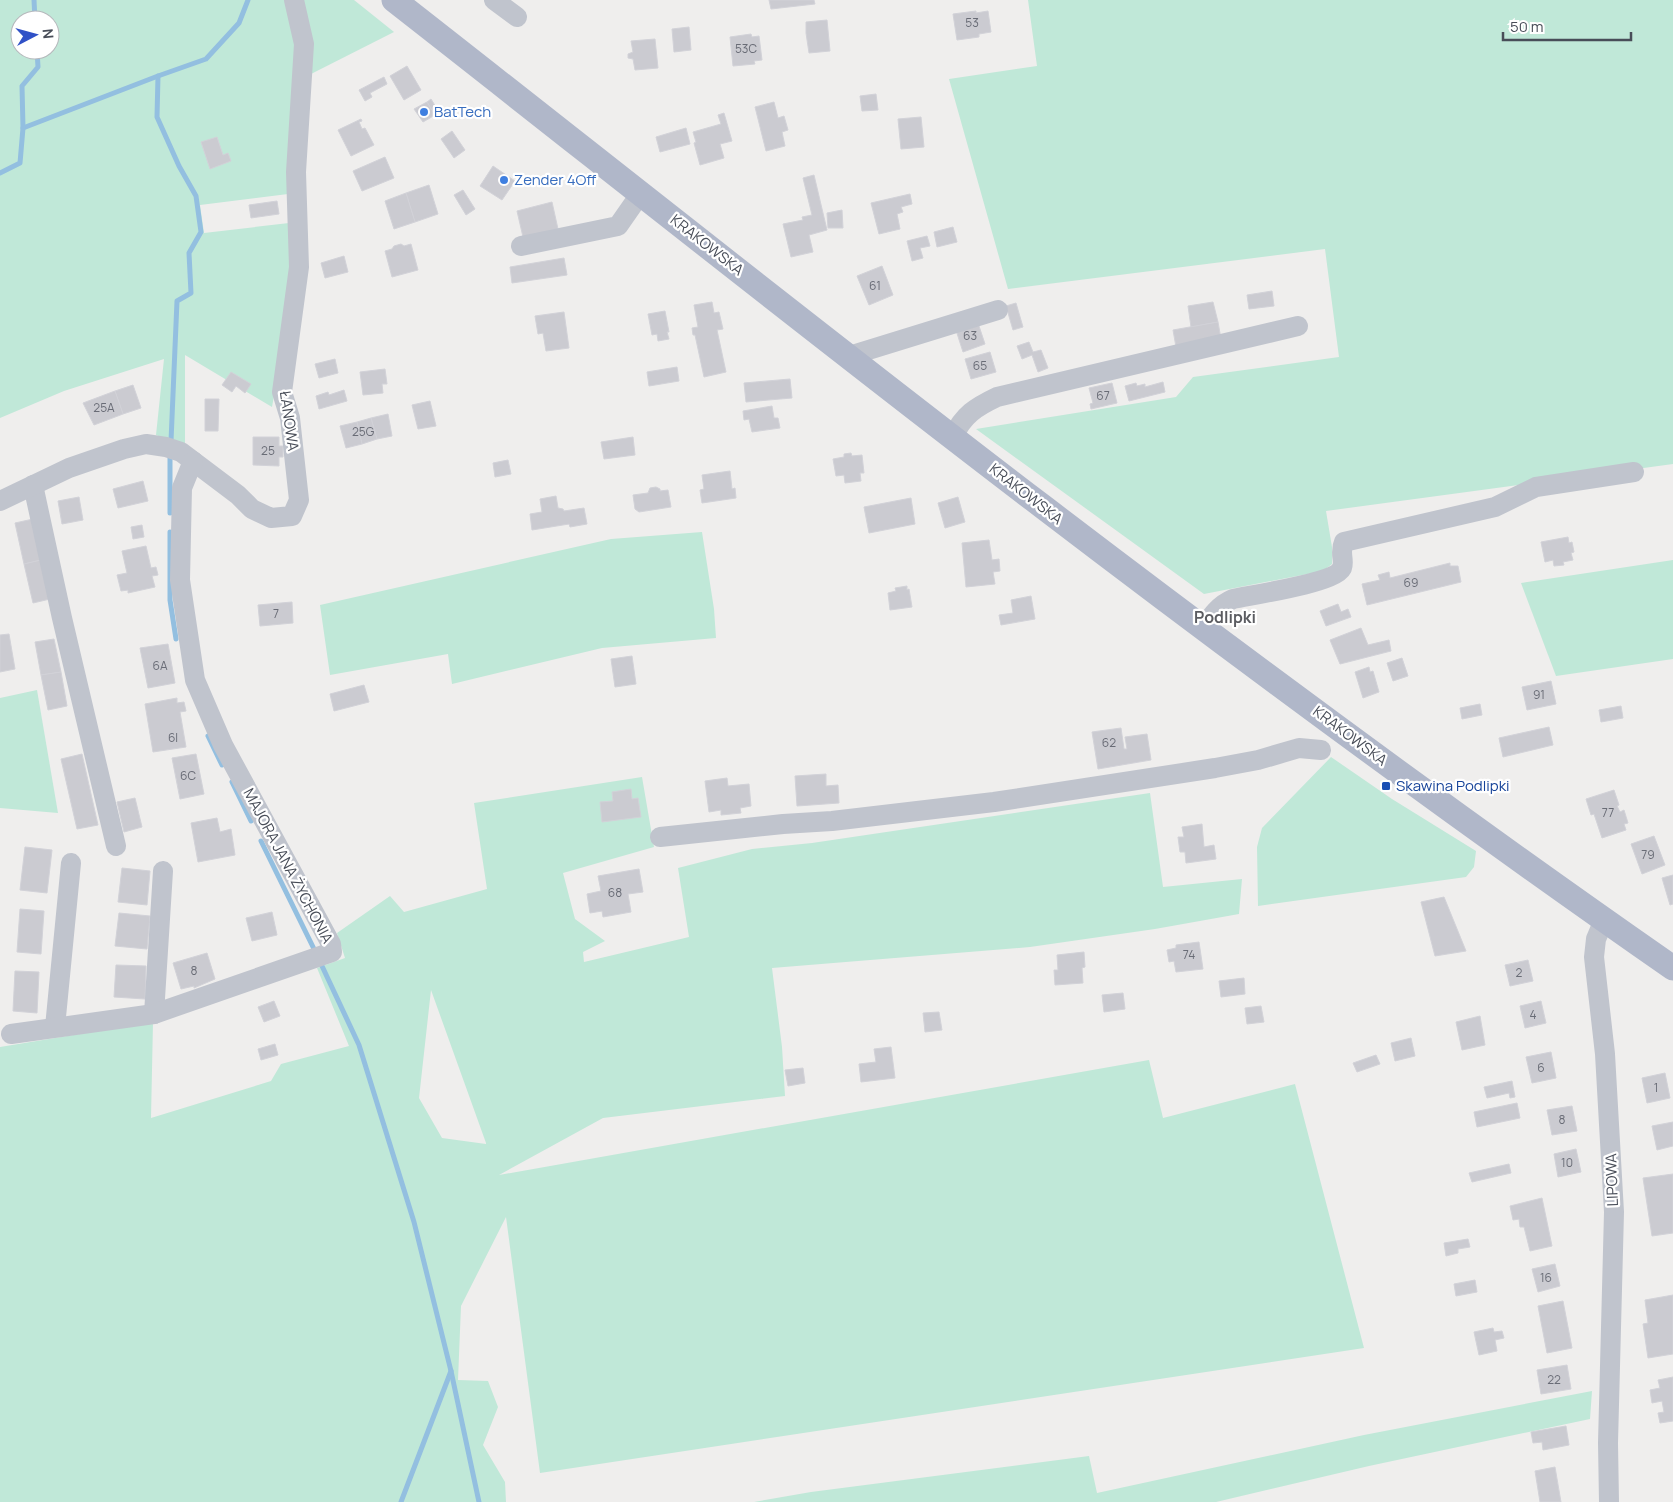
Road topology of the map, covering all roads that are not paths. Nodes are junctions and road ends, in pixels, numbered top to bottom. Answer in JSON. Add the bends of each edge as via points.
{"nodes":[{"id":1,"x":294,"y":0,"type":"edge"},
{"id":2,"x":394,"y":0,"type":"edge"},
{"id":3,"x":494,"y":0,"type":"edge"},
{"id":4,"x":517,"y":17,"type":"dead end"},
{"id":5,"x":641,"y":193,"type":"junction"},
{"id":6,"x":521,"y":246,"type":"dead end"},
{"id":7,"x":998,"y":310,"type":"dead end"},
{"id":8,"x":1298,"y":326,"type":"dead end"},
{"id":9,"x":849,"y":356,"type":"junction"},
{"id":10,"x":953,"y":437,"type":"junction"},
{"id":11,"x":194,"y":461,"type":"junction"},
{"id":12,"x":1634,"y":472,"type":"dead end"},
{"id":13,"x":33,"y":485,"type":"junction"},
{"id":14,"x":0,"y":501,"type":"edge"},
{"id":15,"x":1203,"y":628,"type":"junction"},
{"id":16,"x":1321,"y":750,"type":"dead end"},
{"id":17,"x":660,"y":837,"type":"dead end"},
{"id":18,"x":116,"y":846,"type":"dead end"},
{"id":19,"x":71,"y":863,"type":"dead end"},
{"id":20,"x":163,"y":870,"type":"dead end"},
{"id":21,"x":1604,"y":920,"type":"junction"},
{"id":22,"x":1673,"y":968,"type":"edge"},
{"id":23,"x":154,"y":1014,"type":"junction"},
{"id":24,"x":55,"y":1027,"type":"junction"},
{"id":25,"x":11,"y":1034,"type":"dead end"},
{"id":26,"x":1609,"y":1502,"type":"edge"}],
"edges":[{"from":1,"to":11,"type":"street","name":"ŁANOWA","via":[[304,44],[296,172],[299,267],[282,392],[290,418],[299,500],[292,516],[271,518],[252,509]]},
{"from":2,"to":5,"type":"main road","name":"KRAKOWSKA"},
{"from":3,"to":4,"type":"street"},
{"from":5,"to":6,"type":"street","via":[[618,226]]},
{"from":5,"to":9,"type":"main road","name":"KRAKOWSKA"},
{"from":7,"to":9,"type":"street"},
{"from":8,"to":10,"type":"street","via":[[997,397],[968,414]]},
{"from":9,"to":10,"type":"main road","name":"KRAKOWSKA"},
{"from":10,"to":15,"type":"main road","name":"KRAKOWSKA"},
{"from":11,"to":13,"type":"street","name":"ŁANOWA","via":[[182,452],[146,444],[69,468]]},
{"from":11,"to":23,"type":"street","name":"MAJORA JANA ŻYCHONIA","via":[[182,488],[180,580],[195,680],[223,745],[331,944],[332,952]]},
{"from":12,"to":15,"type":"street","via":[[1536,487],[1495,507],[1344,542],[1341,548],[1342,569],[1334,576],[1233,598],[1216,610]]},
{"from":13,"to":14,"type":"street","name":"ŁANOWA"},
{"from":13,"to":18,"type":"street"},
{"from":15,"to":21,"type":"main road","name":"KRAKOWSKA"},
{"from":16,"to":17,"type":"street","via":[[1299,748],[1215,768],[994,802]]},
{"from":19,"to":24,"type":"street"},
{"from":20,"to":23,"type":"street"},
{"from":21,"to":22,"type":"main road","name":"KRAKOWSKA"},
{"from":21,"to":26,"type":"street","name":"LIPOWA","via":[[1596,939],[1594,957],[1605,1054],[1614,1212]]},
{"from":23,"to":24,"type":"street","name":"MAJORA JANA ŻYCHONIA"},
{"from":24,"to":25,"type":"street","name":"MAJORA JANA ŻYCHONIA"}]}
